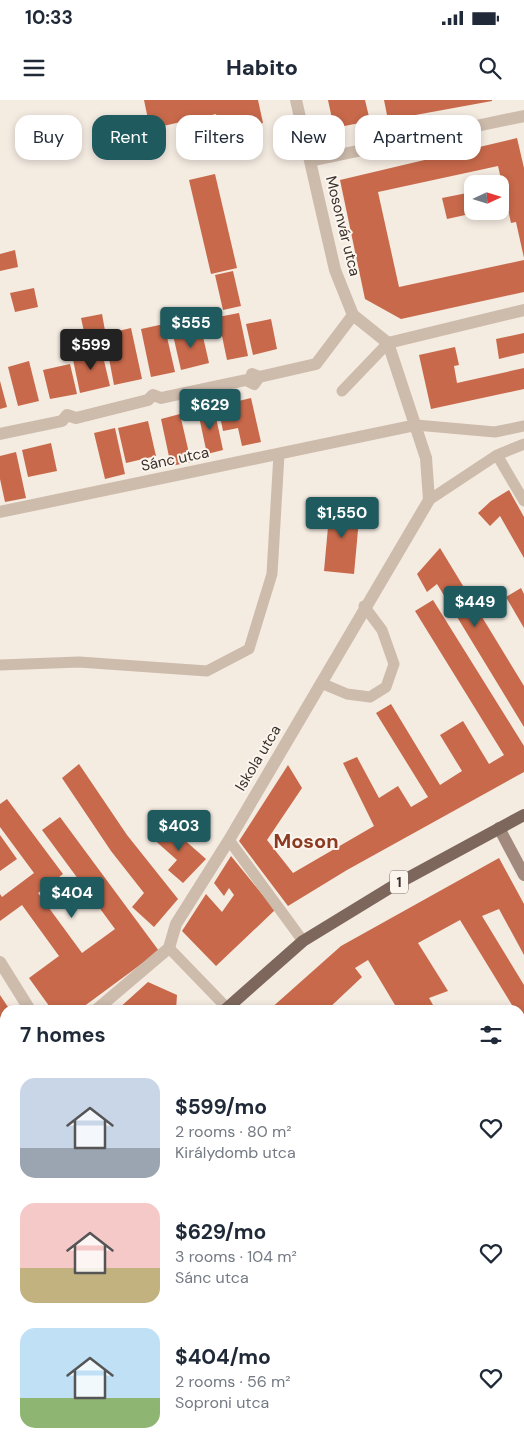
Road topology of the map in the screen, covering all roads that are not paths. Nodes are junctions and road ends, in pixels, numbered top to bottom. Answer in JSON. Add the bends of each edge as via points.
{"nodes":[{"id":1,"x":296,"y":100,"type":"edge"},
{"id":2,"x":524,"y":116,"type":"edge"},
{"id":3,"x":310,"y":161,"type":"junction"},
{"id":4,"x":524,"y":310,"type":"edge"},
{"id":5,"x":353,"y":315,"type":"junction"},
{"id":6,"x":388,"y":343,"type":"junction"},
{"id":7,"x":342,"y":390,"type":"dead end"},
{"id":8,"x":416,"y":425,"type":"junction"},
{"id":9,"x":524,"y":426,"type":"edge"},
{"id":10,"x":0,"y":434,"type":"edge"},
{"id":11,"x":524,"y":444,"type":"edge"},
{"id":12,"x":279,"y":454,"type":"junction"},
{"id":13,"x":497,"y":455,"type":"junction"},
{"id":14,"x":428,"y":500,"type":"junction"},
{"id":15,"x":524,"y":501,"type":"edge"},
{"id":16,"x":0,"y":512,"type":"edge"},
{"id":17,"x":364,"y":606,"type":"junction"},
{"id":18,"x":0,"y":665,"type":"edge"},
{"id":19,"x":322,"y":683,"type":"junction"},
{"id":20,"x":524,"y":815,"type":"edge"},
{"id":21,"x":499,"y":828,"type":"junction"},
{"id":22,"x":229,"y":840,"type":"junction"},
{"id":23,"x":524,"y":875,"type":"edge"},
{"id":24,"x":303,"y":941,"type":"junction"},
{"id":25,"x":169,"y":948,"type":"junction"},
{"id":26,"x":0,"y":962,"type":"edge"},
{"id":27,"x":27,"y":1005,"type":"edge"},
{"id":28,"x":102,"y":1005,"type":"edge"},
{"id":29,"x":222,"y":1005,"type":"edge"},
{"id":30,"x":231,"y":1005,"type":"edge"}],
"edges":[{"from":1,"to":3,"type":"street","name":"Mosonvár utca"},
{"from":2,"to":3,"type":"street"},
{"from":3,"to":5,"type":"street","name":"Mosonvár utca","via":[[335,270]]},
{"from":4,"to":6,"type":"street"},
{"from":5,"to":6,"type":"street","name":"Mosonvár utca"},
{"from":5,"to":10,"type":"street","via":[[316,364],[259,377],[251,374],[246,380],[161,398],[153,395],[148,400],[76,418],[67,415],[62,421]]},
{"from":6,"to":7,"type":"lane"},
{"from":6,"to":8,"type":"street"},
{"from":8,"to":9,"type":"lane","via":[[495,432]]},
{"from":8,"to":12,"type":"street","name":"Sánc utca"},
{"from":8,"to":14,"type":"street","via":[[426,458]]},
{"from":11,"to":13,"type":"lane"},
{"from":12,"to":16,"type":"street","name":"Sánc utca"},
{"from":12,"to":18,"type":"lane","via":[[272,574],[249,649],[207,671],[79,662]]},
{"from":13,"to":14,"type":"lane"},
{"from":13,"to":15,"type":"lane"},
{"from":14,"to":17,"type":"street","name":"Iskola utca"},
{"from":17,"to":19,"type":"street","name":"Iskola utca"},
{"from":17,"to":19,"type":"lane","via":[[382,630],[394,664],[386,687],[370,697],[347,694]]},
{"from":19,"to":22,"type":"street","name":"Iskola utca"},
{"from":20,"to":21,"type":"main road","number":"1"},
{"from":21,"to":23,"type":"main road"},
{"from":21,"to":24,"type":"main road","number":"1","via":[[393,886]]},
{"from":22,"to":24,"type":"lane"},
{"from":22,"to":25,"type":"street","name":"Iskola utca","via":[[176,924]]},
{"from":24,"to":30,"type":"main road","number":"1"},
{"from":25,"to":28,"type":"street"},
{"from":25,"to":29,"type":"lane"},
{"from":26,"to":27,"type":"street"}]}
